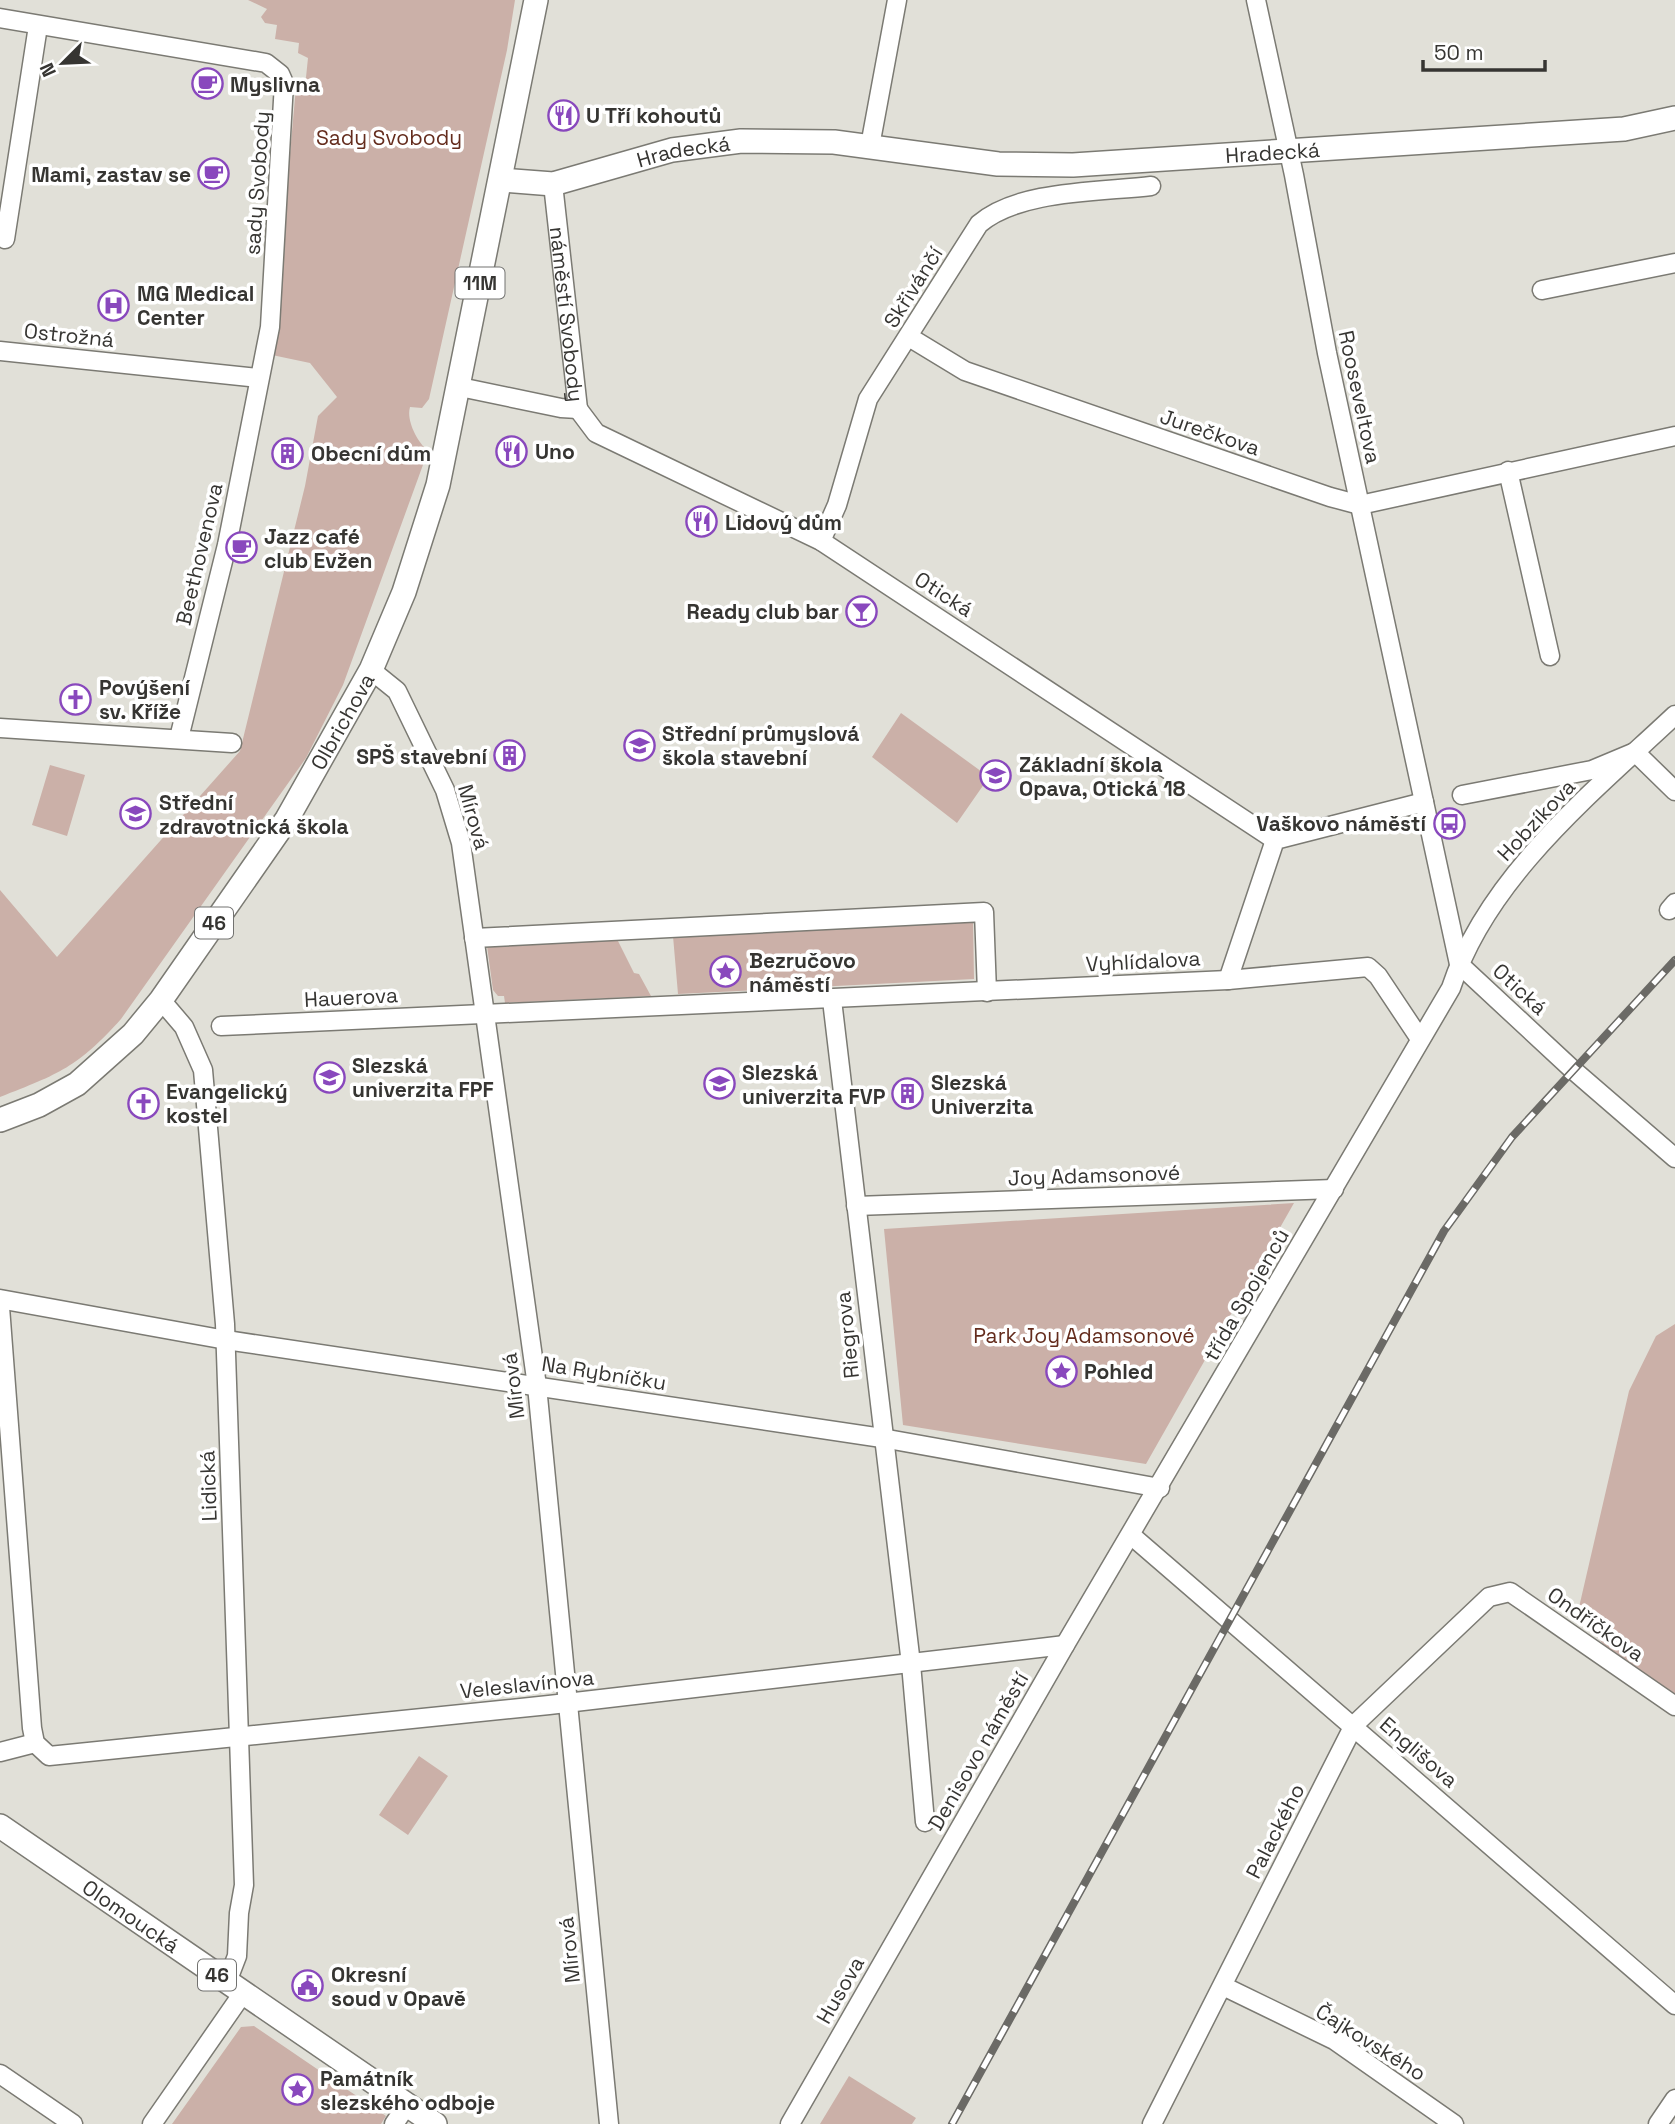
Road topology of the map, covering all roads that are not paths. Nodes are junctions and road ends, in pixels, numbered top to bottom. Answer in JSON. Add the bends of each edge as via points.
{"nodes":[{"id":1,"x":536,"y":0,"type":"edge"},
{"id":2,"x":897,"y":0,"type":"edge"},
{"id":3,"x":1256,"y":0,"type":"edge"},
{"id":4,"x":0,"y":18,"type":"edge"},
{"id":5,"x":38,"y":26,"type":"junction"},
{"id":6,"x":1675,"y":118,"type":"edge"},
{"id":7,"x":870,"y":146,"type":"junction"},
{"id":8,"x":1288,"y":150,"type":"junction"},
{"id":9,"x":500,"y":180,"type":"junction"},
{"id":10,"x":553,"y":184,"type":"junction"},
{"id":11,"x":1151,"y":186,"type":"dead end"},
{"id":12,"x":4,"y":215,"type":"edge"},
{"id":13,"x":5,"y":239,"type":"dead end"},
{"id":14,"x":1675,"y":263,"type":"edge"},
{"id":15,"x":1542,"y":290,"type":"dead end"},
{"id":16,"x":909,"y":337,"type":"junction"},
{"id":17,"x":0,"y":351,"type":"edge"},
{"id":18,"x":258,"y":379,"type":"junction"},
{"id":19,"x":460,"y":387,"type":"junction"},
{"id":20,"x":578,"y":409,"type":"junction"},
{"id":21,"x":455,"y":414,"type":"joint"},
{"id":22,"x":1675,"y":436,"type":"edge"},
{"id":23,"x":1508,"y":471,"type":"junction"},
{"id":24,"x":1360,"y":505,"type":"junction"},
{"id":25,"x":821,"y":541,"type":"junction"},
{"id":26,"x":1550,"y":656,"type":"dead end"},
{"id":27,"x":371,"y":670,"type":"junction"},
{"id":28,"x":1675,"y":715,"type":"edge"},
{"id":29,"x":0,"y":728,"type":"edge"},
{"id":30,"x":179,"y":738,"type":"junction"},
{"id":31,"x":232,"y":743,"type":"dead end"},
{"id":32,"x":1635,"y":752,"type":"junction"},
{"id":33,"x":1675,"y":791,"type":"edge"},
{"id":34,"x":1462,"y":795,"type":"dead end"},
{"id":35,"x":1424,"y":802,"type":"junction"},
{"id":36,"x":1275,"y":840,"type":"junction"},
{"id":37,"x":474,"y":938,"type":"junction"},
{"id":38,"x":1459,"y":964,"type":"junction"},
{"id":39,"x":1228,"y":980,"type":"junction"},
{"id":40,"x":987,"y":992,"type":"junction"},
{"id":41,"x":161,"y":1000,"type":"junction"},
{"id":42,"x":832,"y":1000,"type":"junction"},
{"id":43,"x":484,"y":1013,"type":"junction"},
{"id":44,"x":221,"y":1026,"type":"dead end"},
{"id":45,"x":1420,"y":1039,"type":"junction"},
{"id":46,"x":0,"y":1120,"type":"edge"},
{"id":47,"x":1675,"y":1158,"type":"edge"},
{"id":48,"x":1334,"y":1189,"type":"junction"},
{"id":49,"x":856,"y":1206,"type":"junction"},
{"id":50,"x":0,"y":1299,"type":"edge"},
{"id":51,"x":0,"y":1307,"type":"edge"},
{"id":52,"x":226,"y":1340,"type":"junction"},
{"id":53,"x":537,"y":1386,"type":"junction"},
{"id":54,"x":881,"y":1438,"type":"junction"},
{"id":55,"x":5,"y":1447,"type":"edge"},
{"id":56,"x":1160,"y":1488,"type":"junction"},
{"id":57,"x":1132,"y":1536,"type":"junction"},
{"id":58,"x":1489,"y":1597,"type":"joint"},
{"id":59,"x":1065,"y":1645,"type":"junction"},
{"id":60,"x":911,"y":1664,"type":"junction"},
{"id":61,"x":568,"y":1703,"type":"junction"},
{"id":62,"x":1675,"y":1706,"type":"edge"},
{"id":63,"x":1354,"y":1725,"type":"junction"},
{"id":64,"x":239,"y":1738,"type":"junction"},
{"id":65,"x":35,"y":1743,"type":"junction"},
{"id":66,"x":0,"y":1752,"type":"edge"},
{"id":67,"x":925,"y":1822,"type":"dead end"},
{"id":68,"x":0,"y":1825,"type":"edge"},
{"id":69,"x":930,"y":1879,"type":"joint"},
{"id":70,"x":1223,"y":1986,"type":"junction"},
{"id":71,"x":235,"y":1987,"type":"junction"},
{"id":72,"x":1675,"y":2005,"type":"edge"},
{"id":73,"x":0,"y":2074,"type":"edge"},
{"id":74,"x":1675,"y":2099,"type":"edge"},
{"id":75,"x":401,"y":2114,"type":"edge"},
{"id":76,"x":73,"y":2124,"type":"edge"},
{"id":77,"x":152,"y":2124,"type":"edge"},
{"id":78,"x":435,"y":2124,"type":"edge"},
{"id":79,"x":610,"y":2124,"type":"edge"},
{"id":80,"x":790,"y":2124,"type":"edge"},
{"id":81,"x":1152,"y":2124,"type":"edge"},
{"id":82,"x":1454,"y":2124,"type":"edge"},
{"id":83,"x":1658,"y":2124,"type":"edge"}],
"edges":[{"from":1,"to":9,"type":"main road","number":"11M"},
{"from":2,"to":7,"type":"street"},
{"from":3,"to":8,"type":"street","name":"Rooseveltova"},
{"from":4,"to":5,"type":"street"},
{"from":5,"to":12,"type":"street"},
{"from":5,"to":18,"type":"street","name":"sady Svobody","via":[[266,63],[280,74],[285,93],[276,251],[270,327]]},
{"from":6,"to":8,"type":"main road","name":"Hradecká","via":[[1624,129]]},
{"from":7,"to":8,"type":"main road","name":"Hradecká","via":[[1037,166]]},
{"from":7,"to":10,"type":"main road","name":"Hradecká","via":[[808,141],[703,145]]},
{"from":8,"to":24,"type":"street","name":"Rooseveltova"},
{"from":9,"to":10,"type":"main road","name":"Hradecká"},
{"from":9,"to":19,"type":"main road","number":"11M"},
{"from":10,"to":20,"type":"street","name":"náměstí Svobody"},
{"from":11,"to":16,"type":"street","name":"Skřivánčí","via":[[1043,198],[990,214],[979,224]]},
{"from":12,"to":13,"type":"street"},
{"from":14,"to":15,"type":"street"},
{"from":16,"to":24,"type":"street","name":"Jurečkova","via":[[965,371]]},
{"from":16,"to":25,"type":"street","name":"Skřivánčí","via":[[868,399],[837,505]]},
{"from":17,"to":18,"type":"street","name":"Ostrožná"},
{"from":18,"to":30,"type":"street","name":"Beethovenova","via":[[227,545]]},
{"from":19,"to":20,"type":"street","name":"náměstí Svobody"},
{"from":19,"to":21,"type":"main road","number":"11M"},
{"from":20,"to":25,"type":"street","name":"Otická","via":[[596,433]]},
{"from":21,"to":27,"type":"main road","name":"Olbrichova","number":"46","via":[[417,555]]},
{"from":22,"to":23,"type":"street","name":"Jurečkova"},
{"from":23,"to":24,"type":"street","name":"Jurečkova"},
{"from":23,"to":26,"type":"street"},
{"from":24,"to":35,"type":"street","name":"Rooseveltova"},
{"from":25,"to":36,"type":"street","name":"Otická"},
{"from":27,"to":37,"type":"street","name":"Mírová","via":[[397,691],[453,811]]},
{"from":27,"to":41,"type":"main road","name":"Olbrichova","number":"46","via":[[287,819]]},
{"from":28,"to":32,"type":"street","name":"Hobzíkova"},
{"from":29,"to":30,"type":"street"},
{"from":30,"to":31,"type":"street"},
{"from":32,"to":33,"type":"street"},
{"from":32,"to":34,"type":"street","name":"Hobzíkova","via":[[1592,770]]},
{"from":32,"to":38,"type":"street","name":"Hobzíkova","via":[[1527,859]]},
{"from":35,"to":36,"type":"street"},
{"from":35,"to":38,"type":"street","name":"Otická"},
{"from":36,"to":39,"type":"street"},
{"from":37,"to":40,"type":"street","via":[[984,912]]},
{"from":37,"to":43,"type":"street","name":"Mírová"},
{"from":38,"to":45,"type":"street","name":"třída Spojenců","via":[[1451,988]]},
{"from":38,"to":47,"type":"street","name":"Otická"},
{"from":39,"to":40,"type":"street","name":"Vyhlídalova"},
{"from":39,"to":45,"type":"street","name":"Vyhlídalova","via":[[1368,967]]},
{"from":40,"to":42,"type":"street","name":"Vyhlídalova"},
{"from":41,"to":46,"type":"main road","name":"Olbrichova","number":"46","via":[[96,1070],[58,1096]]},
{"from":41,"to":52,"type":"street","name":"Lidická","via":[[184,1027],[203,1070]]},
{"from":42,"to":43,"type":"street"},
{"from":42,"to":49,"type":"street","name":"Riegrova"},
{"from":43,"to":44,"type":"street","name":"Hauerova"},
{"from":43,"to":53,"type":"street","name":"Mírová"},
{"from":45,"to":48,"type":"street","name":"třída Spojenců"},
{"from":48,"to":49,"type":"street","name":"Joy Adamsonové"},
{"from":48,"to":56,"type":"street","name":"třída Spojenců"},
{"from":49,"to":54,"type":"street","name":"Riegrova"},
{"from":50,"to":52,"type":"street","name":"Na Rybníčku"},
{"from":51,"to":55,"type":"street"},
{"from":52,"to":53,"type":"street","name":"Na Rybníčku"},
{"from":52,"to":64,"type":"street","name":"Lidická"},
{"from":53,"to":54,"type":"street","name":"Na Rybníčku"},
{"from":53,"to":61,"type":"street","name":"Mírová"},
{"from":54,"to":56,"type":"street","name":"Na Rybníčku"},
{"from":54,"to":60,"type":"street","name":"Riegrova"},
{"from":55,"to":65,"type":"street"},
{"from":56,"to":57,"type":"street","name":"třída Spojenců"},
{"from":57,"to":59,"type":"street","name":"třída Spojenců"},
{"from":57,"to":63,"type":"street","name":"Englišova"},
{"from":58,"to":62,"type":"street","name":"Ondříčkova","via":[[1510,1592]]},
{"from":58,"to":63,"type":"street","name":"Palackého"},
{"from":59,"to":60,"type":"street","name":"Veleslavínova"},
{"from":59,"to":69,"type":"street","name":"Denisovo náměstí"},
{"from":60,"to":61,"type":"street","name":"Veleslavínova"},
{"from":60,"to":67,"type":"street","name":"Riegrova"},
{"from":61,"to":64,"type":"street","name":"Veleslavínova"},
{"from":61,"to":79,"type":"street","name":"Mírová"},
{"from":63,"to":70,"type":"street","name":"Palackého"},
{"from":63,"to":72,"type":"street","name":"Englišova"},
{"from":64,"to":65,"type":"street","name":"Veleslavínova","via":[[54,1757],[44,1754]]},
{"from":64,"to":71,"type":"street","name":"Lidická","via":[[244,1891]]},
{"from":65,"to":66,"type":"street"},
{"from":68,"to":71,"type":"main road","name":"Olomoucká","number":"46"},
{"from":69,"to":80,"type":"street","name":"Husova"},
{"from":70,"to":81,"type":"street","name":"Palackého"},
{"from":70,"to":82,"type":"street","name":"Čajkovského","via":[[1334,2040]]},
{"from":71,"to":75,"type":"main road","name":"Olomoucká","number":"46"},
{"from":71,"to":77,"type":"street","name":"Lidická"},
{"from":73,"to":76,"type":"street"},
{"from":74,"to":83,"type":"street"},
{"from":75,"to":78,"type":"main road","name":"Olomoucká","number":"46"}]}
